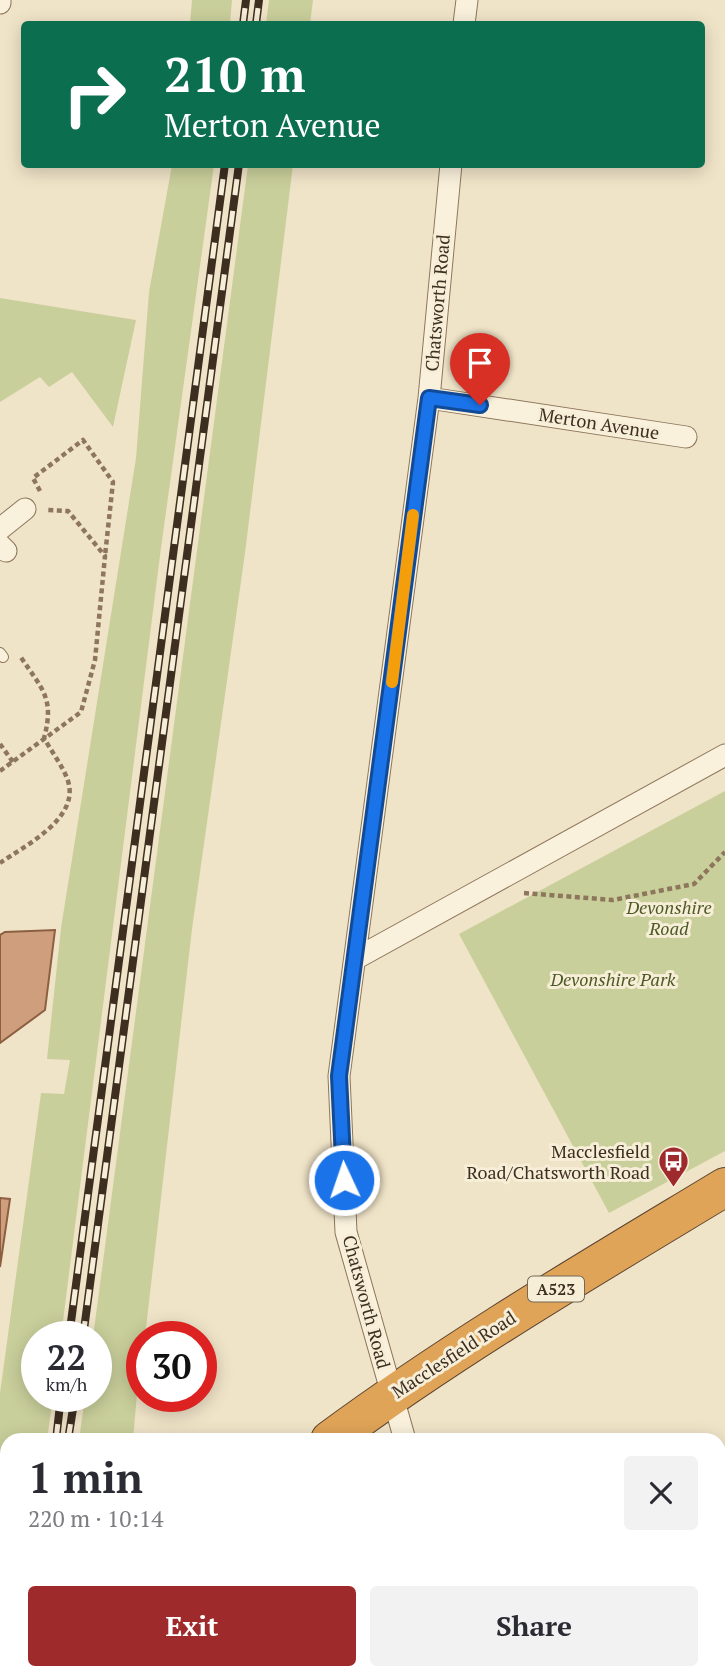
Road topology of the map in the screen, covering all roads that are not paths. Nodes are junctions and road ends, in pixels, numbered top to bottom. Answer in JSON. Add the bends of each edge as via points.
{"nodes":[{"id":1,"x":467,"y":0,"type":"edge"},
{"id":2,"x":464,"y":21,"type":"edge"},
{"id":3,"x":451,"y":168,"type":"edge"},
{"id":4,"x":429,"y":398,"type":"junction"},
{"id":5,"x":686,"y":437,"type":"dead end"},
{"id":6,"x":24,"y":509,"type":"road end"},
{"id":7,"x":0,"y":529,"type":"edge"},
{"id":8,"x":725,"y":755,"type":"edge"},
{"id":9,"x":355,"y":959,"type":"junction"},
{"id":10,"x":725,"y":1187,"type":"edge"},
{"id":11,"x":390,"y":1396,"type":"junction"},
{"id":12,"x":340,"y":1433,"type":"edge"},
{"id":13,"x":403,"y":1433,"type":"edge"}],
"edges":[{"from":1,"to":2,"type":"street"},
{"from":3,"to":4,"type":"street","name":"Chatsworth Road"},
{"from":4,"to":5,"type":"street","name":"Merton Avenue"},
{"from":4,"to":9,"type":"street","name":"Chatsworth Road"},
{"from":6,"to":7,"type":"street"},
{"from":8,"to":9,"type":"street"},
{"from":9,"to":11,"type":"street","name":"Chatsworth Road","via":[[339,1076],[346,1233]]},
{"from":10,"to":11,"type":"highway","name":"Macclesfield Road","number":"A523"},
{"from":11,"to":12,"type":"highway","name":"Macclesfield Road","number":"A523"},
{"from":11,"to":13,"type":"street","name":"Chatsworth Road"}]}
